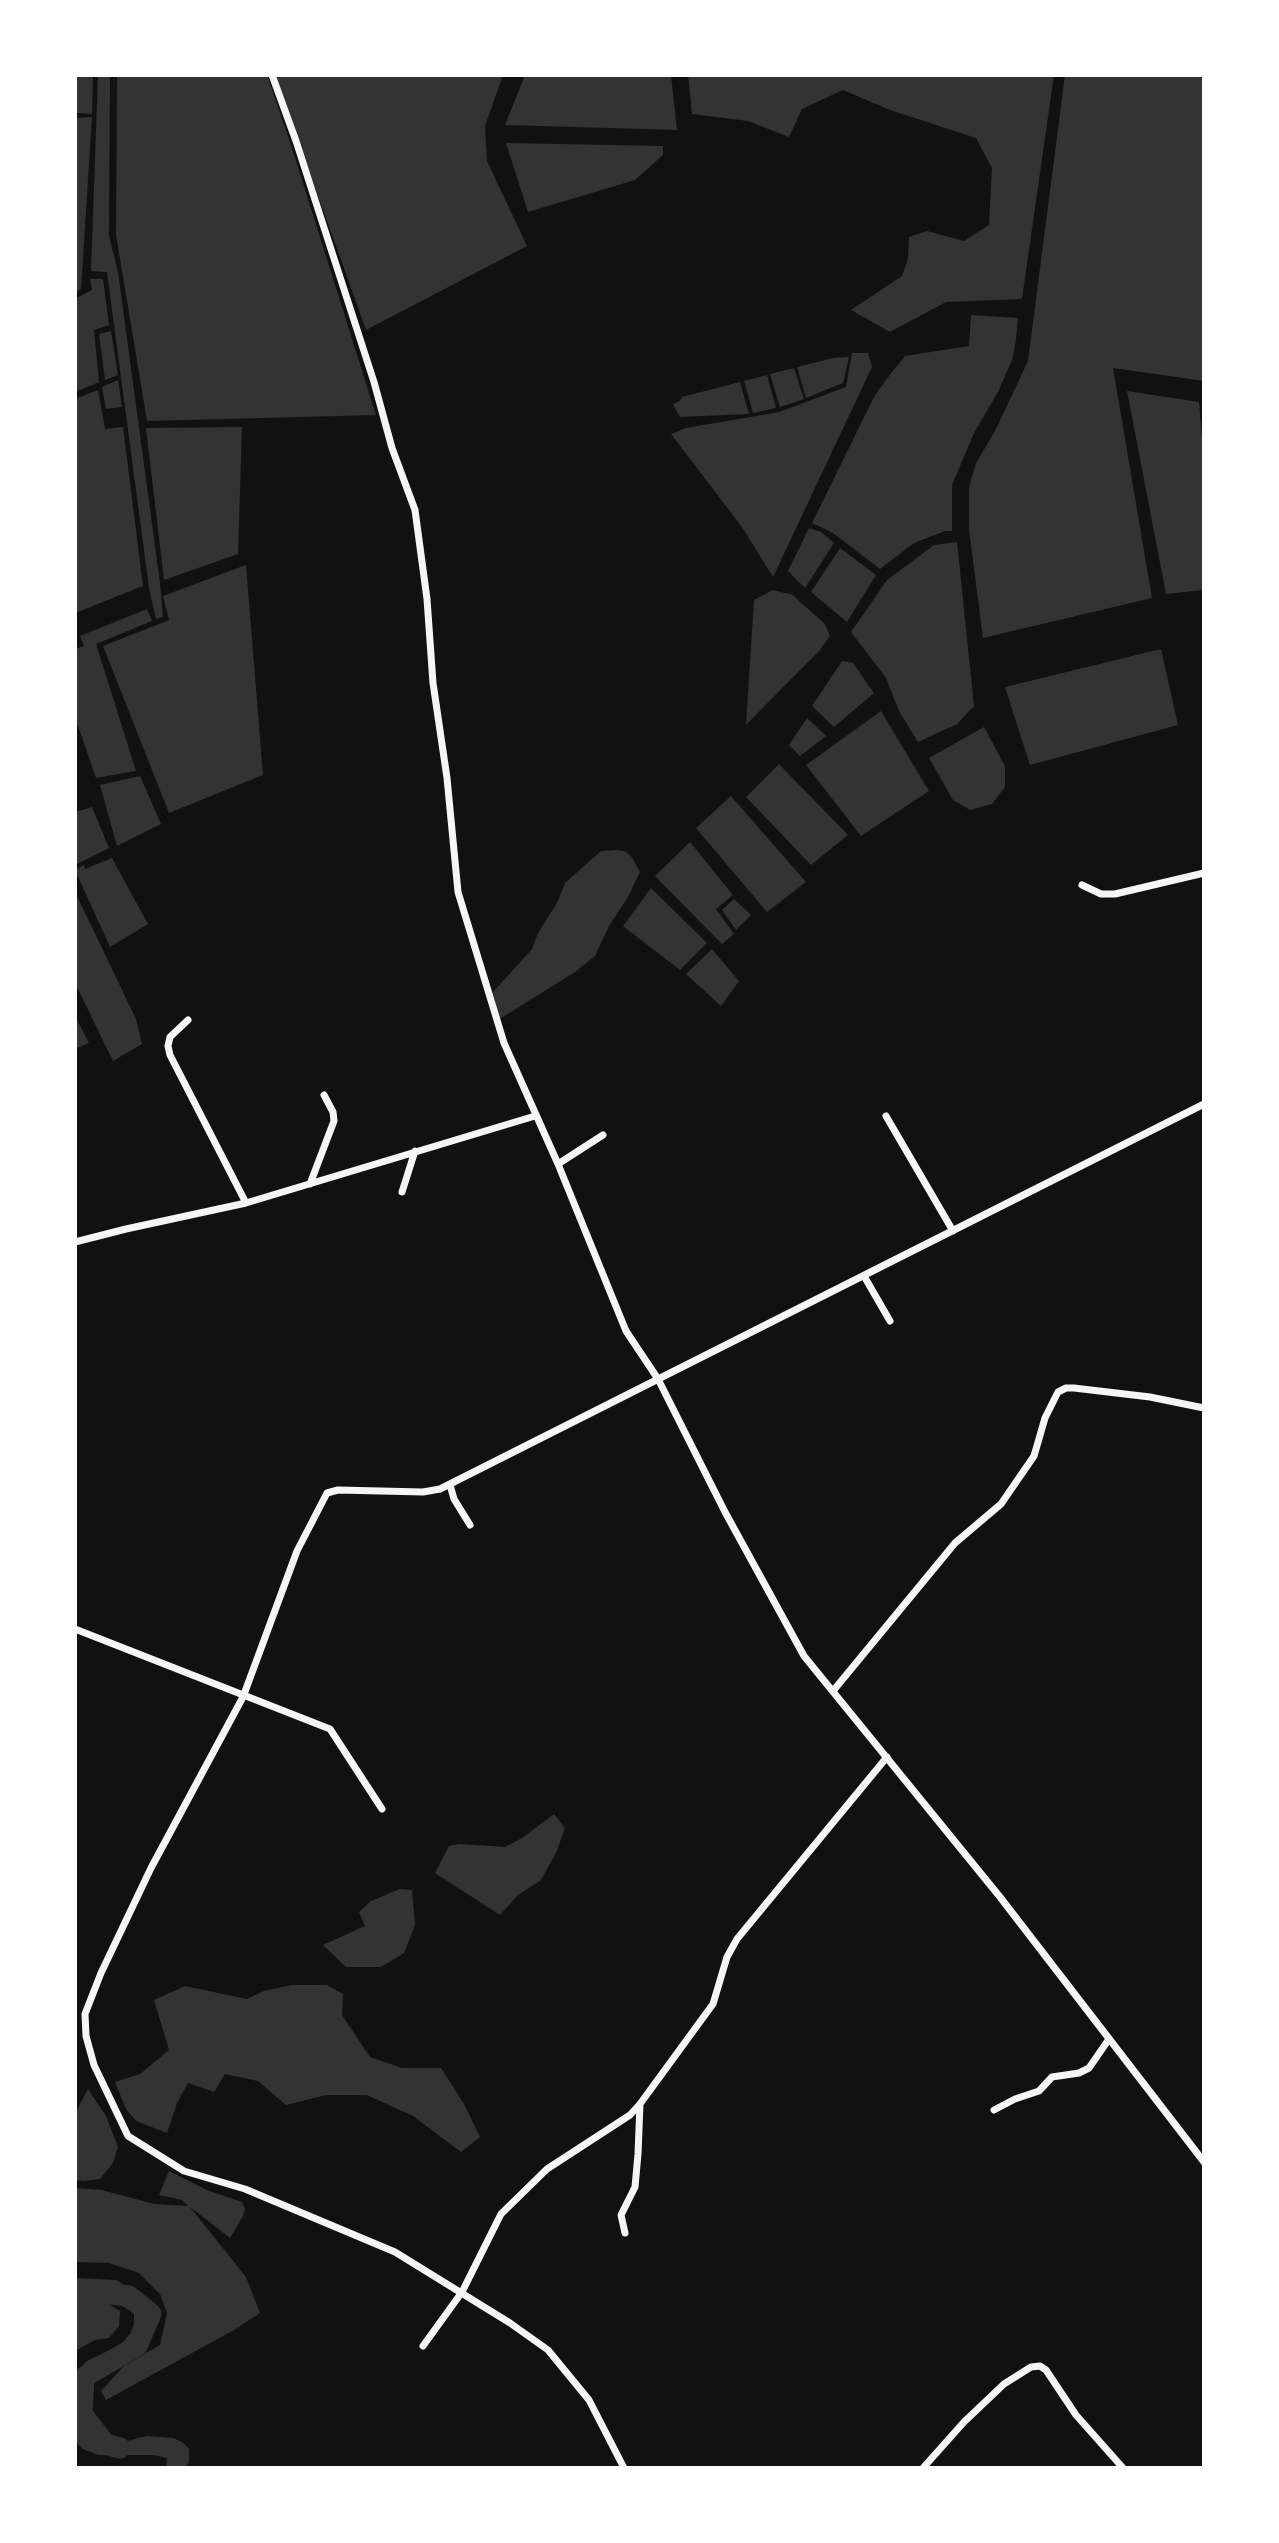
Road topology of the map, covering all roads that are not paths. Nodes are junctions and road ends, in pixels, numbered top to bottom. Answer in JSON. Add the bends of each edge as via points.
{"nodes":[{"id":1,"x":272,"y":75,"type":"edge"},
{"id":2,"x":1204,"y":873,"type":"edge"},
{"id":3,"x":1082,"y":885,"type":"dead end"},
{"id":4,"x":188,"y":1020,"type":"dead end"},
{"id":5,"x":324,"y":1095,"type":"dead end"},
{"id":6,"x":1204,"y":1104,"type":"edge"},
{"id":7,"x":535,"y":1116,"type":"junction"},
{"id":8,"x":886,"y":1116,"type":"dead end"},
{"id":9,"x":603,"y":1135,"type":"dead end"},
{"id":10,"x":415,"y":1151,"type":"junction"},
{"id":11,"x":558,"y":1164,"type":"junction"},
{"id":12,"x":310,"y":1184,"type":"junction"},
{"id":13,"x":402,"y":1192,"type":"dead end"},
{"id":14,"x":246,"y":1203,"type":"junction"},
{"id":15,"x":953,"y":1231,"type":"junction"},
{"id":16,"x":75,"y":1242,"type":"edge"},
{"id":17,"x":863,"y":1276,"type":"junction"},
{"id":18,"x":890,"y":1321,"type":"dead end"},
{"id":19,"x":658,"y":1379,"type":"junction"},
{"id":20,"x":1204,"y":1408,"type":"edge"},
{"id":21,"x":450,"y":1485,"type":"junction"},
{"id":22,"x":470,"y":1525,"type":"dead end"},
{"id":23,"x":75,"y":1629,"type":"edge"},
{"id":24,"x":833,"y":1691,"type":"junction"},
{"id":25,"x":243,"y":1697,"type":"junction"},
{"id":26,"x":887,"y":1756,"type":"junction"},
{"id":27,"x":382,"y":1808,"type":"dead end"},
{"id":28,"x":1110,"y":2039,"type":"junction"},
{"id":29,"x":640,"y":2104,"type":"junction"},
{"id":30,"x":994,"y":2110,"type":"dead end"},
{"id":31,"x":1204,"y":2162,"type":"edge"},
{"id":32,"x":625,"y":2233,"type":"dead end"},
{"id":33,"x":462,"y":2292,"type":"junction"},
{"id":34,"x":424,"y":2346,"type":"dead end"},
{"id":35,"x":624,"y":2468,"type":"edge"},
{"id":36,"x":923,"y":2468,"type":"edge"},
{"id":37,"x":1123,"y":2468,"type":"edge"}],
"edges":[{"from":1,"to":7,"type":"street","via":[[415,510],[458,892],[500,1032]]},
{"from":2,"to":3,"type":"street","via":[[1115,894],[1101,894]]},
{"from":4,"to":14,"type":"street","via":[[170,1037],[170,1055]]},
{"from":5,"to":12,"type":"street","via":[[334,1121]]},
{"from":6,"to":15,"type":"street"},
{"from":7,"to":10,"type":"street"},
{"from":7,"to":11,"type":"street"},
{"from":8,"to":15,"type":"street"},
{"from":9,"to":11,"type":"street"},
{"from":10,"to":12,"type":"street"},
{"from":10,"to":13,"type":"street"},
{"from":11,"to":19,"type":"street","via":[[626,1331]]},
{"from":12,"to":14,"type":"street"},
{"from":14,"to":16,"type":"street"},
{"from":15,"to":17,"type":"street"},
{"from":17,"to":18,"type":"street"},
{"from":17,"to":19,"type":"street"},
{"from":19,"to":21,"type":"street"},
{"from":19,"to":24,"type":"street","via":[[804,1656]]},
{"from":20,"to":24,"type":"street","via":[[1074,1388],[1058,1392],[1034,1456],[1001,1504],[955,1543]]},
{"from":21,"to":22,"type":"street"},
{"from":21,"to":25,"type":"street","via":[[423,1492],[327,1493],[297,1550]]},
{"from":23,"to":25,"type":"street"},
{"from":24,"to":26,"type":"street"},
{"from":25,"to":27,"type":"street","via":[[333,1731]]},
{"from":25,"to":33,"type":"street","via":[[151,1868],[101,1973],[85,2014],[94,2065],[128,2136],[184,2171],[245,2189],[395,2252]]},
{"from":26,"to":28,"type":"street"},
{"from":26,"to":29,"type":"street","via":[[737,1938],[713,2004]]},
{"from":28,"to":30,"type":"street","via":[[1088,2068],[1052,2077],[1039,2091]]},
{"from":28,"to":31,"type":"street"},
{"from":29,"to":32,"type":"street","via":[[635,2187],[621,2215]]},
{"from":29,"to":33,"type":"street","via":[[547,2169],[501,2214]]},
{"from":33,"to":34,"type":"street"},
{"from":33,"to":35,"type":"street","via":[[548,2350],[589,2400]]},
{"from":36,"to":37,"type":"street","via":[[1004,2384],[1040,2366]]}]}
